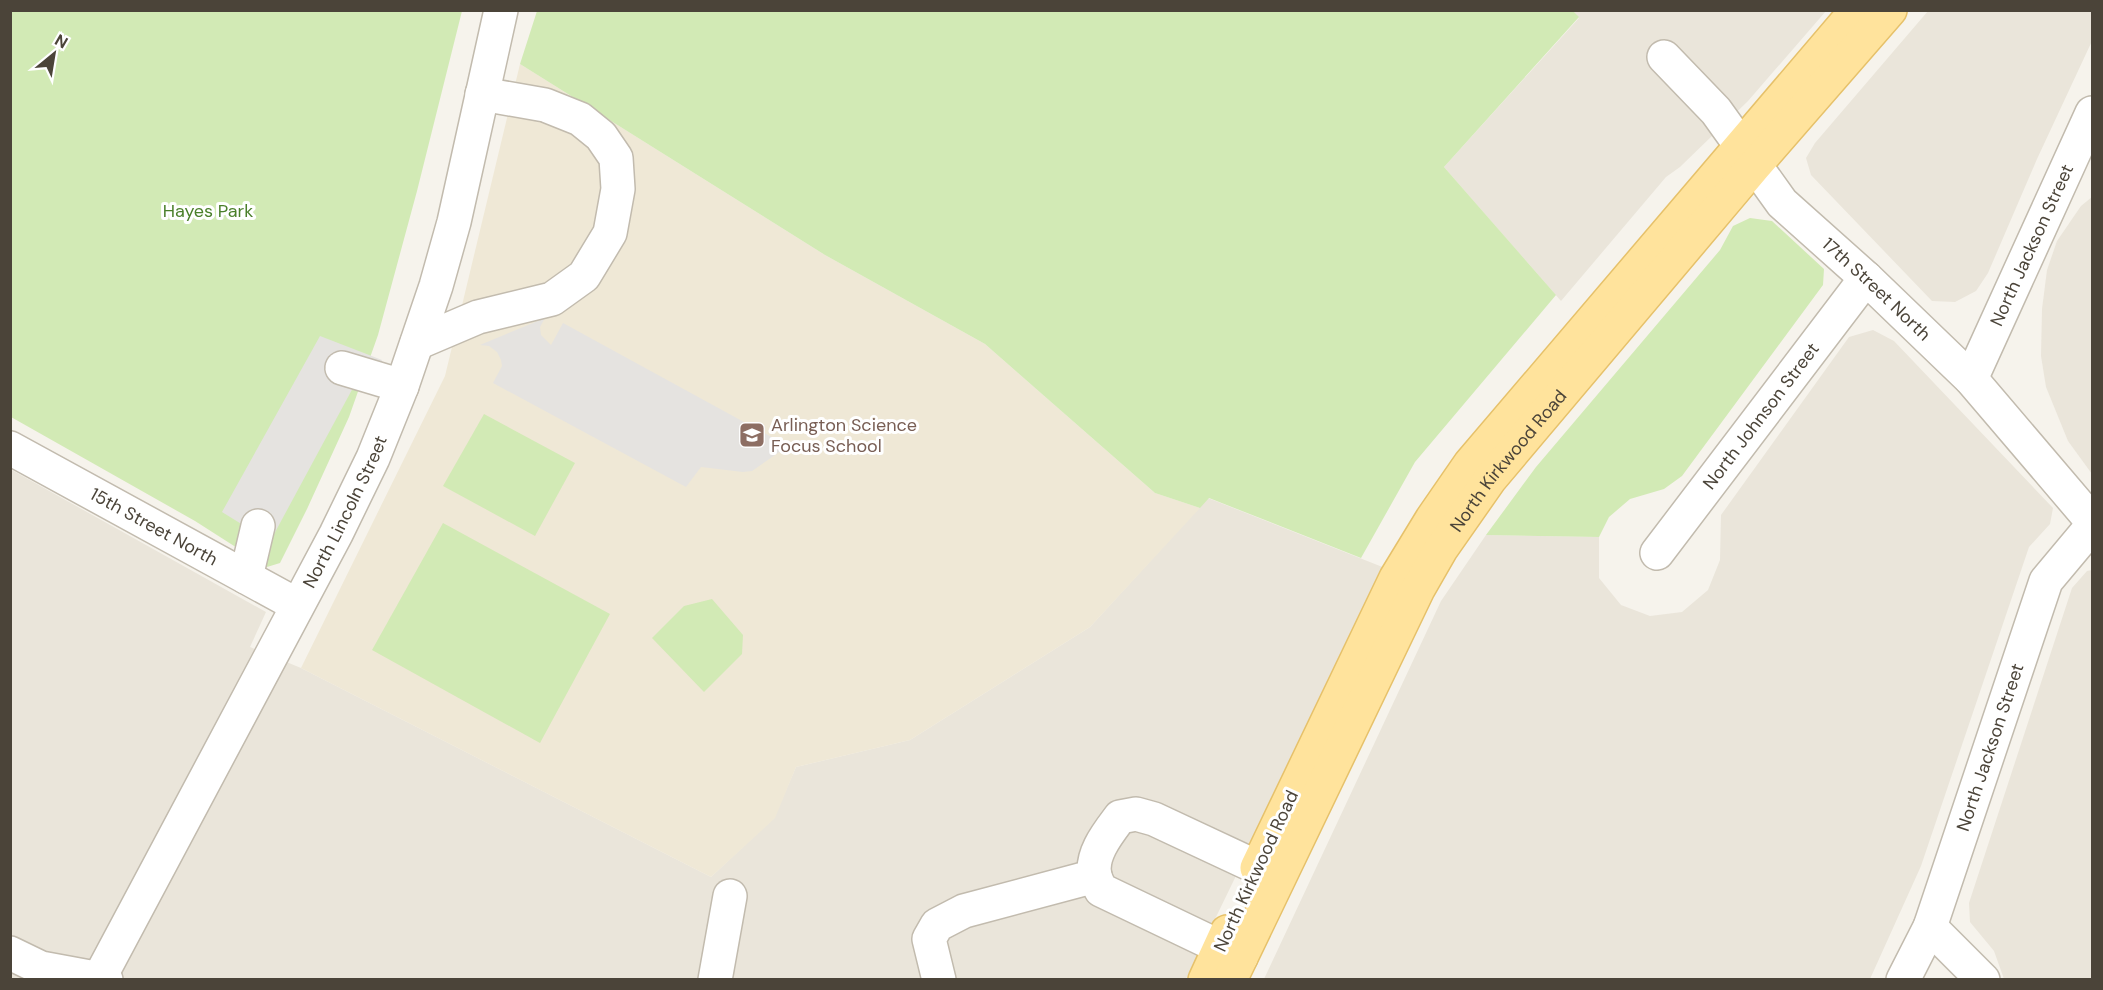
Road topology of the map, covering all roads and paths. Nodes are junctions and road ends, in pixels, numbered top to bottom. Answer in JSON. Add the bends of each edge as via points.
{"nodes":[{"id":1,"x":1857,"y":10,"type":"edge"},
{"id":2,"x":1890,"y":10,"type":"edge"},
{"id":3,"x":501,"y":12,"type":"edge"},
{"id":4,"x":1664,"y":57,"type":"dead end"},
{"id":5,"x":482,"y":94,"type":"junction"},
{"id":6,"x":2092,"y":113,"type":"edge"},
{"id":7,"x":1748,"y":155,"type":"junction"},
{"id":8,"x":1866,"y":278,"type":"junction"},
{"id":9,"x":417,"y":344,"type":"junction"},
{"id":10,"x":342,"y":368,"type":"dead end"},
{"id":11,"x":1971,"y":379,"type":"junction"},
{"id":12,"x":402,"y":386,"type":"junction"},
{"id":13,"x":10,"y":448,"type":"edge"},
{"id":14,"x":2092,"y":521,"type":"edge"},
{"id":15,"x":258,"y":525,"type":"dead end"},
{"id":16,"x":2092,"y":526,"type":"edge"},
{"id":17,"x":1657,"y":553,"type":"dead end"},
{"id":18,"x":246,"y":577,"type":"junction"},
{"id":19,"x":297,"y":605,"type":"junction"},
{"id":20,"x":1267,"y":873,"type":"junction"},
{"id":21,"x":1095,"y":876,"type":"junction"},
{"id":22,"x":730,"y":896,"type":"dead end"},
{"id":23,"x":1930,"y":927,"type":"junction"},
{"id":24,"x":10,"y":953,"type":"edge"},
{"id":25,"x":1230,"y":961,"type":"edge"},
{"id":26,"x":103,"y":979,"type":"edge"},
{"id":27,"x":715,"y":980,"type":"edge"},
{"id":28,"x":939,"y":980,"type":"edge"},
{"id":29,"x":1205,"y":980,"type":"edge"},
{"id":30,"x":1904,"y":980,"type":"edge"},
{"id":31,"x":1983,"y":980,"type":"edge"}],
"edges":[{"from":1,"to":7,"type":"main road","name":"North Kirkwood Road"},
{"from":2,"to":7,"type":"main road","name":"North Kirkwood Road"},
{"from":3,"to":5,"type":"street","name":"North Lincoln Street"},
{"from":4,"to":7,"type":"street","name":"17th Street North","via":[[1716,111]]},
{"from":5,"to":9,"type":"street","name":"North Lincoln Street","via":[[454,222]]},
{"from":5,"to":9,"type":"street","via":[[545,105],[580,119],[601,136],[616,158],[618,189],[610,233],[584,276],[552,299],[478,317]]},
{"from":6,"to":11,"type":"street","name":"North Jackson Street"},
{"from":7,"to":8,"type":"street","name":"17th Street North","via":[[1782,203]]},
{"from":7,"to":20,"type":"main road","name":"North Kirkwood Road","via":[[1490,479],[1441,549]]},
{"from":8,"to":11,"type":"street","name":"17th Street North"},
{"from":8,"to":17,"type":"street","name":"North Johnson Street"},
{"from":9,"to":12,"type":"street","name":"North Lincoln Street"},
{"from":10,"to":12,"type":"street"},
{"from":11,"to":14,"type":"street","name":"17th Street North"},
{"from":12,"to":19,"type":"street","name":"North Lincoln Street","via":[[373,458]]},
{"from":13,"to":18,"type":"street","name":"15th Street North"},
{"from":15,"to":18,"type":"street"},
{"from":16,"to":23,"type":"street","name":"North Jackson Street","via":[[2046,581]]},
{"from":18,"to":19,"type":"street","name":"15th Street North"},
{"from":19,"to":26,"type":"street","name":"North Lincoln Street"},
{"from":20,"to":21,"type":"street","via":[[1136,814],[1120,818],[1108,833],[1095,858]]},
{"from":20,"to":25,"type":"main road","name":"North Kirkwood Road"},
{"from":21,"to":25,"type":"street","via":[[1101,890]]},
{"from":21,"to":28,"type":"street","via":[[964,911],[937,925],[929,939]]},
{"from":22,"to":27,"type":"street"},
{"from":23,"to":30,"type":"street","name":"North Jackson Street"},
{"from":23,"to":31,"type":"street"},
{"from":24,"to":26,"type":"street","via":[[41,968]]},
{"from":25,"to":29,"type":"main road","name":"North Kirkwood Road"}]}
